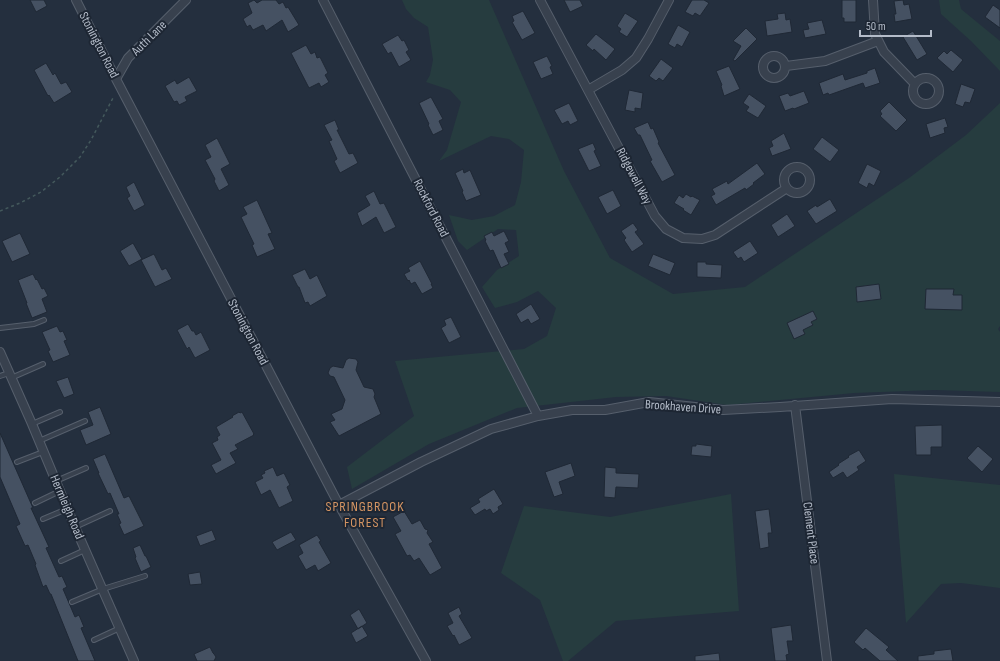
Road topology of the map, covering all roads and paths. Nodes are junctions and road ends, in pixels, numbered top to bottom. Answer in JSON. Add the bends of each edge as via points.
{"nodes":[{"id":1,"x":76,"y":0,"type":"edge"},
{"id":2,"x":186,"y":0,"type":"edge"},
{"id":3,"x":323,"y":0,"type":"edge"},
{"id":4,"x":540,"y":0,"type":"edge"},
{"id":5,"x":669,"y":0,"type":"edge"},
{"id":6,"x":873,"y":0,"type":"edge"},
{"id":7,"x":878,"y":40,"type":"junction"},
{"id":8,"x":786,"y":66,"type":"dead end"},
{"id":9,"x":118,"y":82,"type":"junction"},
{"id":10,"x":915,"y":84,"type":"dead end"},
{"id":11,"x":588,"y":90,"type":"junction"},
{"id":12,"x":787,"y":188,"type":"dead end"},
{"id":13,"x":0,"y":211,"type":"edge"},
{"id":14,"x":44,"y":320,"type":"dead end"},
{"id":15,"x":0,"y":328,"type":"edge"},
{"id":16,"x":0,"y":352,"type":"edge"},
{"id":17,"x":43,"y":364,"type":"dead end"},
{"id":18,"x":10,"y":375,"type":"junction"},
{"id":19,"x":0,"y":376,"type":"edge"},
{"id":20,"x":1000,"y":402,"type":"edge"},
{"id":21,"x":795,"y":405,"type":"junction"},
{"id":22,"x":60,"y":412,"type":"dead end"},
{"id":23,"x":538,"y":416,"type":"junction"},
{"id":24,"x":85,"y":421,"type":"dead end"},
{"id":25,"x":32,"y":424,"type":"junction"},
{"id":26,"x":38,"y":441,"type":"junction"},
{"id":27,"x":43,"y":452,"type":"junction"},
{"id":28,"x":17,"y":462,"type":"dead end"},
{"id":29,"x":86,"y":468,"type":"dead end"},
{"id":30,"x":56,"y":482,"type":"junction"},
{"id":31,"x":60,"y":492,"type":"junction"},
{"id":32,"x":35,"y":503,"type":"dead end"},
{"id":33,"x":339,"y":506,"type":"junction"},
{"id":34,"x":67,"y":509,"type":"junction"},
{"id":35,"x":110,"y":510,"type":"dead end"},
{"id":36,"x":43,"y":519,"type":"dead end"},
{"id":37,"x":75,"y":527,"type":"junction"},
{"id":38,"x":85,"y":550,"type":"junction"},
{"id":39,"x":61,"y":561,"type":"dead end"},
{"id":40,"x":145,"y":576,"type":"dead end"},
{"id":41,"x":103,"y":589,"type":"junction"},
{"id":42,"x":72,"y":602,"type":"dead end"},
{"id":43,"x":120,"y":628,"type":"junction"},
{"id":44,"x":94,"y":640,"type":"dead end"},
{"id":45,"x":134,"y":661,"type":"edge"},
{"id":46,"x":426,"y":661,"type":"edge"},
{"id":47,"x":827,"y":661,"type":"edge"}],
"edges":[{"from":1,"to":9,"type":"street","name":"Stonington Road"},
{"from":2,"to":9,"type":"street","name":"Auth Lane","via":[[128,58]]},
{"from":3,"to":23,"type":"street","name":"Rockford Road"},
{"from":4,"to":11,"type":"street","name":"Ridgewell Way"},
{"from":5,"to":11,"type":"street","via":[[636,58],[622,70]]},
{"from":6,"to":7,"type":"street","via":[[875,34]]},
{"from":7,"to":8,"type":"street","via":[[825,61]]},
{"from":7,"to":10,"type":"street","via":[[884,52]]},
{"from":9,"to":13,"type":"path","via":[[91,140],[80,157],[42,192]]},
{"from":9,"to":33,"type":"street","name":"Stonington Road"},
{"from":11,"to":12,"type":"street","name":"Ridgewell Way","via":[[655,216],[666,230],[683,238],[702,239],[715,235]]},
{"from":14,"to":15,"type":"lane","via":[[34,324]]},
{"from":16,"to":18,"type":"street","name":"Hermleigh Road"},
{"from":17,"to":18,"type":"lane"},
{"from":18,"to":19,"type":"lane"},
{"from":18,"to":25,"type":"street","name":"Hermleigh Road"},
{"from":20,"to":21,"type":"street","name":"Brookhaven Drive","via":[[892,399]]},
{"from":21,"to":23,"type":"street","name":"Brookhaven Drive","via":[[723,410],[649,402],[605,410],[572,410]]},
{"from":21,"to":47,"type":"street","name":"Clement Place"},
{"from":22,"to":25,"type":"lane"},
{"from":23,"to":33,"type":"street","name":"Brookhaven Drive","via":[[491,430],[421,462]]},
{"from":24,"to":26,"type":"lane"},
{"from":25,"to":26,"type":"street","name":"Hermleigh Road"},
{"from":26,"to":27,"type":"street","name":"Hermleigh Road"},
{"from":27,"to":28,"type":"lane"},
{"from":27,"to":30,"type":"street","name":"Hermleigh Road"},
{"from":29,"to":30,"type":"lane"},
{"from":30,"to":31,"type":"street","name":"Hermleigh Road"},
{"from":31,"to":32,"type":"lane"},
{"from":31,"to":34,"type":"street","name":"Hermleigh Road"},
{"from":33,"to":46,"type":"street","name":"Stonington Road"},
{"from":34,"to":36,"type":"lane"},
{"from":34,"to":37,"type":"street","name":"Hermleigh Road"},
{"from":35,"to":37,"type":"lane"},
{"from":37,"to":38,"type":"street","name":"Hermleigh Road"},
{"from":38,"to":39,"type":"lane"},
{"from":38,"to":41,"type":"street","name":"Hermleigh Road"},
{"from":40,"to":41,"type":"lane"},
{"from":41,"to":42,"type":"lane"},
{"from":41,"to":43,"type":"street","name":"Hermleigh Road"},
{"from":43,"to":44,"type":"lane"},
{"from":43,"to":45,"type":"street","name":"Hermleigh Road"}]}
